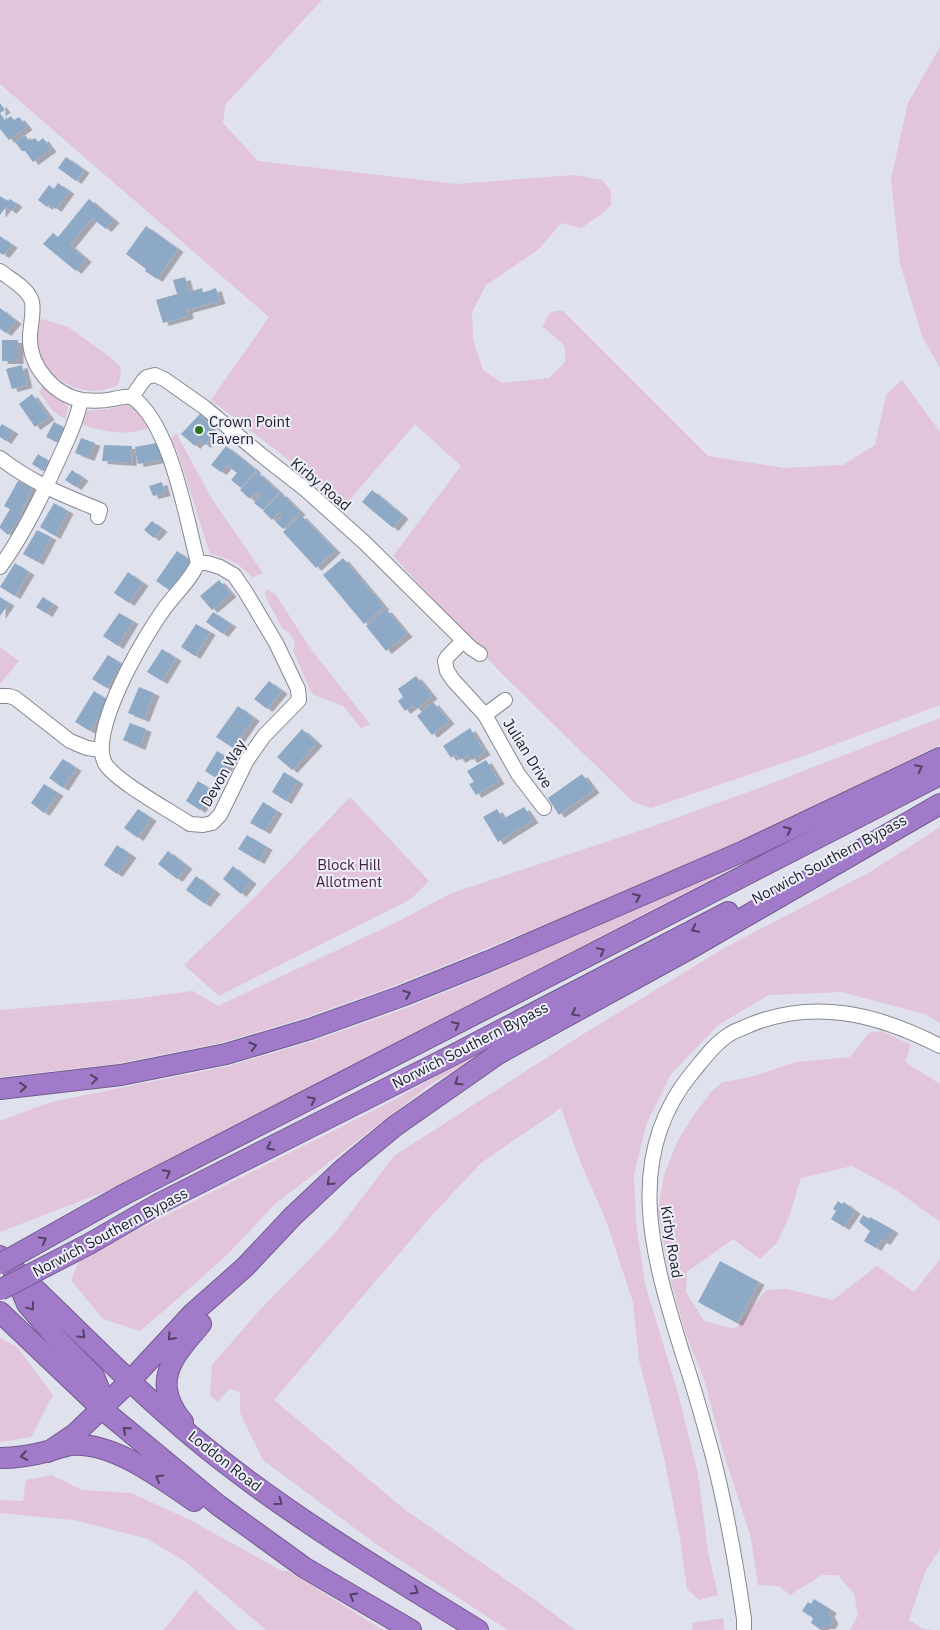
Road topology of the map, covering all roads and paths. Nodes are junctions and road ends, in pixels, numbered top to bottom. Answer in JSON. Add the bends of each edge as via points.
{"nodes":[{"id":1,"x":0,"y":271,"type":"edge"},
{"id":2,"x":132,"y":396,"type":"junction"},
{"id":3,"x":82,"y":400,"type":"junction"},
{"id":4,"x":0,"y":458,"type":"edge"},
{"id":5,"x":46,"y":487,"type":"junction"},
{"id":6,"x":98,"y":517,"type":"dead end"},
{"id":7,"x":198,"y":563,"type":"junction"},
{"id":8,"x":0,"y":567,"type":"edge"},
{"id":9,"x":463,"y":641,"type":"junction"},
{"id":10,"x":480,"y":654,"type":"dead end"},
{"id":11,"x":0,"y":696,"type":"edge"},
{"id":12,"x":506,"y":700,"type":"dead end"},
{"id":13,"x":485,"y":715,"type":"junction"},
{"id":14,"x":101,"y":750,"type":"junction"},
{"id":15,"x":940,"y":758,"type":"edge"},
{"id":16,"x":940,"y":775,"type":"edge"},
{"id":17,"x":940,"y":803,"type":"edge"},
{"id":18,"x":544,"y":808,"type":"dead end"},
{"id":19,"x":940,"y":1046,"type":"edge"},
{"id":20,"x":0,"y":1089,"type":"edge"},
{"id":21,"x":3,"y":1261,"type":"edge"},
{"id":22,"x":245,"y":1267,"type":"junction"},
{"id":23,"x":0,"y":1292,"type":"edge"},
{"id":24,"x":0,"y":1312,"type":"edge"},
{"id":25,"x":40,"y":1351,"type":"junction"},
{"id":26,"x":130,"y":1381,"type":"junction"},
{"id":27,"x":102,"y":1409,"type":"junction"},
{"id":28,"x":48,"y":1452,"type":"junction"},
{"id":29,"x":0,"y":1458,"type":"edge"},
{"id":30,"x":225,"y":1464,"type":"junction"},
{"id":31,"x":304,"y":1568,"type":"junction"},
{"id":32,"x":411,"y":1630,"type":"edge"},
{"id":33,"x":478,"y":1630,"type":"edge"},
{"id":34,"x":744,"y":1630,"type":"edge"}],
"edges":[{"from":1,"to":3,"type":"street","via":[[26,292],[32,302],[30,343],[39,369],[56,387]]},
{"from":2,"to":3,"type":"street"},
{"from":2,"to":7,"type":"street","via":[[142,405],[165,443]]},
{"from":2,"to":9,"type":"street","name":"Kirby Road","via":[[142,381],[155,375],[204,407],[365,543]]},
{"from":3,"to":5,"type":"street","via":[[74,428]]},
{"from":4,"to":5,"type":"street"},
{"from":5,"to":6,"type":"street","via":[[100,510]]},
{"from":5,"to":8,"type":"street","via":[[16,545]]},
{"from":7,"to":14,"type":"street","via":[[194,573],[148,633],[127,672],[108,718]]},
{"from":7,"to":14,"type":"street","name":"Devon Way","via":[[207,563],[234,575],[276,643],[298,689],[299,700],[264,736],[247,760],[220,815],[203,826],[190,824],[119,778],[106,764]]},
{"from":9,"to":10,"type":"street","name":"Kirby Road"},
{"from":9,"to":13,"type":"street","name":"Julian Drive","via":[[447,657],[446,667],[452,680]]},
{"from":11,"to":14,"type":"street","via":[[15,698],[70,741]]},
{"from":12,"to":13,"type":"street","name":"Julian Drive"},
{"from":13,"to":18,"type":"street","name":"Julian Drive","via":[[518,774]]},
{"from":20,"to":15,"type":"highway","one_way":true,"via":[[121,1075],[226,1054],[310,1029],[489,961],[744,851]]},
{"from":21,"to":16,"type":"highway","name":"Norwich Southern Bypass","one_way":true,"bridge":true},
{"from":17,"to":22,"type":"highway","one_way":true,"via":[[691,948],[498,1054],[395,1126],[343,1169]]},
{"from":17,"to":23,"type":"highway","name":"Norwich Southern Bypass","one_way":true,"bridge":true,"via":[[160,1204]]},
{"from":19,"to":34,"type":"street","name":"Kirby Road","via":[[886,1022],[837,1012],[810,1010],[756,1022],[730,1034],[704,1058],[668,1108],[657,1137],[650,1172],[649,1212],[654,1249],[712,1455],[733,1548]]},
{"from":21,"to":26,"type":"highway","name":"Loddon Road","one_way":true},
{"from":21,"to":27,"type":"highway","one_way":true,"via":[[27,1304],[94,1376],[102,1396]]},
{"from":22,"to":26,"type":"highway","one_way":true,"via":[[192,1314]]},
{"from":22,"to":30,"type":"highway","via":[[177,1352],[171,1362],[166,1386],[170,1401],[182,1420]]},
{"from":23,"to":25,"type":"highway"},
{"from":24,"to":25,"type":"highway"},
{"from":25,"to":27,"type":"highway"},
{"from":26,"to":27,"type":"highway"},
{"from":26,"to":30,"type":"highway","name":"Loddon Road"},
{"from":27,"to":28,"type":"highway","via":[[76,1433]]},
{"from":31,"to":27,"type":"highway","one_way":true,"via":[[218,1505]]},
{"from":28,"to":29,"type":"highway","one_way":true},
{"from":31,"to":28,"type":"highway","one_way":true,"via":[[231,1528],[139,1466],[106,1450],[79,1445]]},
{"from":30,"to":33,"type":"highway","name":"Loddon Road","one_way":true,"via":[[331,1540]]},
{"from":32,"to":31,"type":"highway","one_way":true}]}
